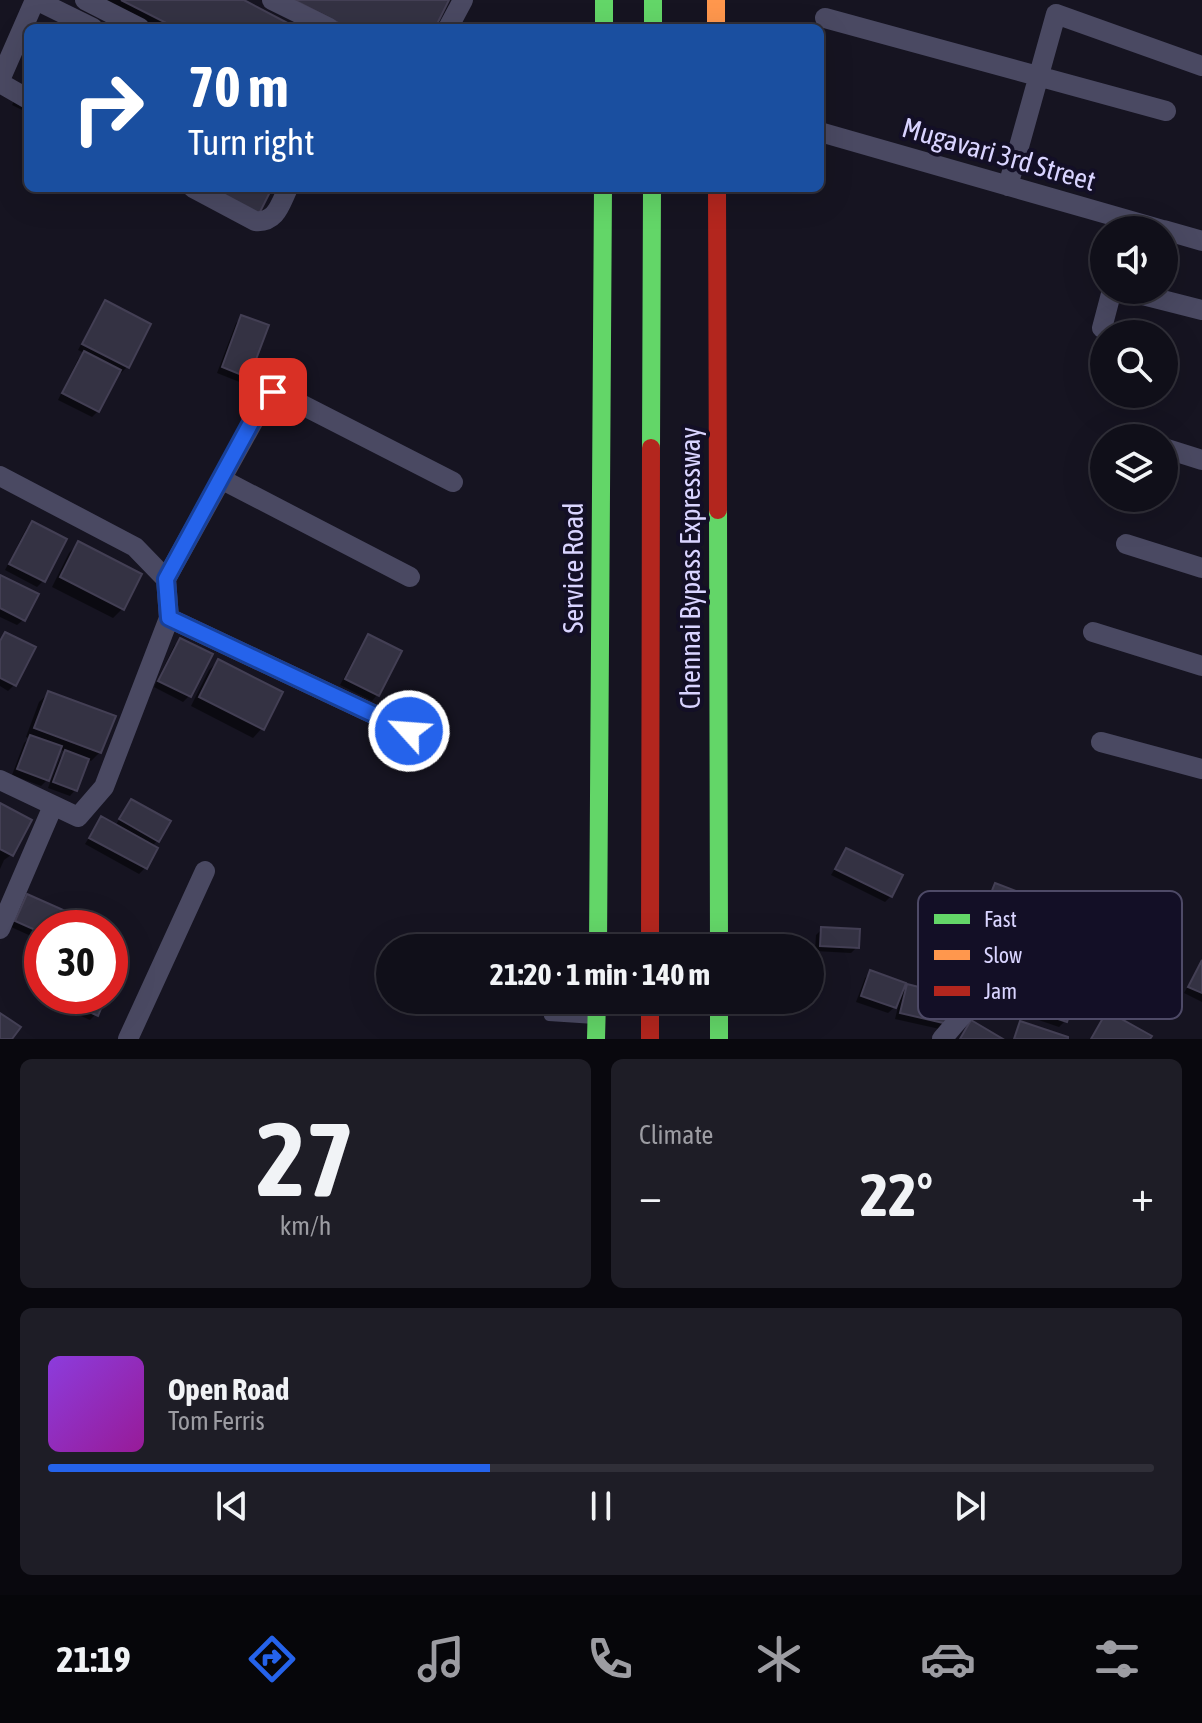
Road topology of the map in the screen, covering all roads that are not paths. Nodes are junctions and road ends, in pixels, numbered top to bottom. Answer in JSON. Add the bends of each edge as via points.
{"nodes":[{"id":1,"x":36,"y":0,"type":"edge"},
{"id":2,"x":85,"y":0,"type":"edge"},
{"id":3,"x":272,"y":0,"type":"edge"},
{"id":4,"x":463,"y":0,"type":"edge"},
{"id":5,"x":604,"y":0,"type":"edge"},
{"id":6,"x":653,"y":0,"type":"edge"},
{"id":7,"x":716,"y":0,"type":"edge"},
{"id":8,"x":825,"y":18,"type":"dead end"},
{"id":9,"x":25,"y":24,"type":"edge"},
{"id":10,"x":85,"y":24,"type":"edge"},
{"id":11,"x":132,"y":24,"type":"edge"},
{"id":12,"x":321,"y":24,"type":"edge"},
{"id":13,"x":450,"y":24,"type":"edge"},
{"id":14,"x":604,"y":24,"type":"edge"},
{"id":15,"x":653,"y":24,"type":"edge"},
{"id":16,"x":716,"y":24,"type":"edge"},
{"id":17,"x":24,"y":27,"type":"edge"},
{"id":18,"x":1202,"y":66,"type":"edge"},
{"id":19,"x":1038,"y":76,"type":"junction"},
{"id":20,"x":0,"y":82,"type":"edge"},
{"id":21,"x":24,"y":97,"type":"edge"},
{"id":22,"x":1166,"y":111,"type":"dead end"},
{"id":23,"x":824,"y":133,"type":"edge"},
{"id":24,"x":1008,"y":186,"type":"junction"},
{"id":25,"x":201,"y":192,"type":"edge"},
{"id":26,"x":286,"y":192,"type":"edge"},
{"id":27,"x":603,"y":192,"type":"edge"},
{"id":28,"x":652,"y":192,"type":"edge"},
{"id":29,"x":717,"y":192,"type":"edge"},
{"id":30,"x":1100,"y":216,"type":"edge"},
{"id":31,"x":1178,"y":234,"type":"edge"},
{"id":32,"x":1202,"y":241,"type":"edge"},
{"id":33,"x":1178,"y":304,"type":"edge"},
{"id":34,"x":1202,"y":310,"type":"edge"},
{"id":35,"x":1178,"y":452,"type":"edge"},
{"id":36,"x":1202,"y":460,"type":"edge"},
{"id":37,"x":0,"y":476,"type":"edge"},
{"id":38,"x":221,"y":479,"type":"junction"},
{"id":39,"x":453,"y":482,"type":"dead end"},
{"id":40,"x":1126,"y":544,"type":"dead end"},
{"id":41,"x":1202,"y":568,"type":"edge"},
{"id":42,"x":410,"y":577,"type":"dead end"},
{"id":43,"x":166,"y":579,"type":"junction"},
{"id":44,"x":169,"y":618,"type":"junction"},
{"id":45,"x":1093,"y":632,"type":"dead end"},
{"id":46,"x":1202,"y":666,"type":"edge"},
{"id":47,"x":409,"y":731,"type":"dead end"},
{"id":48,"x":1101,"y":742,"type":"dead end"},
{"id":49,"x":1202,"y":769,"type":"edge"},
{"id":50,"x":0,"y":780,"type":"edge"},
{"id":51,"x":53,"y":806,"type":"junction"},
{"id":52,"x":205,"y":871,"type":"dead end"},
{"id":53,"x":0,"y":929,"type":"edge"},
{"id":54,"x":598,"y":934,"type":"edge"},
{"id":55,"x":650,"y":934,"type":"edge"},
{"id":56,"x":719,"y":934,"type":"edge"},
{"id":57,"x":565,"y":1014,"type":"edge"},
{"id":58,"x":597,"y":1014,"type":"edge"},
{"id":59,"x":650,"y":1014,"type":"edge"},
{"id":60,"x":719,"y":1014,"type":"edge"},
{"id":61,"x":549,"y":1016,"type":"dead end"},
{"id":62,"x":959,"y":1019,"type":"edge"},
{"id":63,"x":128,"y":1039,"type":"edge"},
{"id":64,"x":596,"y":1039,"type":"edge"},
{"id":65,"x":650,"y":1039,"type":"edge"},
{"id":66,"x":719,"y":1039,"type":"edge"},
{"id":67,"x":942,"y":1039,"type":"edge"}],
"edges":[{"from":1,"to":9,"type":"street"},
{"from":1,"to":10,"type":"street"},
{"from":2,"to":11,"type":"street"},
{"from":3,"to":12,"type":"street"},
{"from":4,"to":13,"type":"street"},
{"from":5,"to":14,"type":"main road"},
{"from":6,"to":15,"type":"main road"},
{"from":7,"to":16,"type":"main road"},
{"from":8,"to":19,"type":"street"},
{"from":17,"to":20,"type":"street"},
{"from":18,"to":19,"type":"street","via":[[1056,14]]},
{"from":19,"to":22,"type":"street"},
{"from":19,"to":24,"type":"street"},
{"from":20,"to":21,"type":"street"},
{"from":23,"to":24,"type":"street","name":"Mugavari 3rd Street"},
{"from":24,"to":30,"type":"street","name":"Mugavari 3rd Street"},
{"from":25,"to":26,"type":"street","via":[[265,222],[275,215]]},
{"from":27,"to":54,"type":"main road","name":"Service Road"},
{"from":28,"to":55,"type":"main road","name":"Chennai Bypass Expressway"},
{"from":29,"to":56,"type":"main road","name":"Chennai Bypass Expressway"},
{"from":31,"to":32,"type":"street","name":"Mugavari 3rd Street"},
{"from":33,"to":34,"type":"street"},
{"from":35,"to":36,"type":"street"},
{"from":37,"to":43,"type":"street","via":[[135,547]]},
{"from":38,"to":39,"type":"street","via":[[265,397],[277,392]]},
{"from":38,"to":42,"type":"street"},
{"from":38,"to":43,"type":"street"},
{"from":40,"to":41,"type":"street"},
{"from":43,"to":44,"type":"street"},
{"from":44,"to":47,"type":"street"},
{"from":44,"to":51,"type":"street","via":[[104,787],[78,817]]},
{"from":45,"to":46,"type":"street"},
{"from":48,"to":49,"type":"street"},
{"from":50,"to":51,"type":"street"},
{"from":51,"to":53,"type":"street"},
{"from":52,"to":63,"type":"street"},
{"from":57,"to":61,"type":"lane"},
{"from":58,"to":64,"type":"main road"},
{"from":59,"to":65,"type":"main road"},
{"from":60,"to":66,"type":"main road"},
{"from":62,"to":67,"type":"street"}]}
